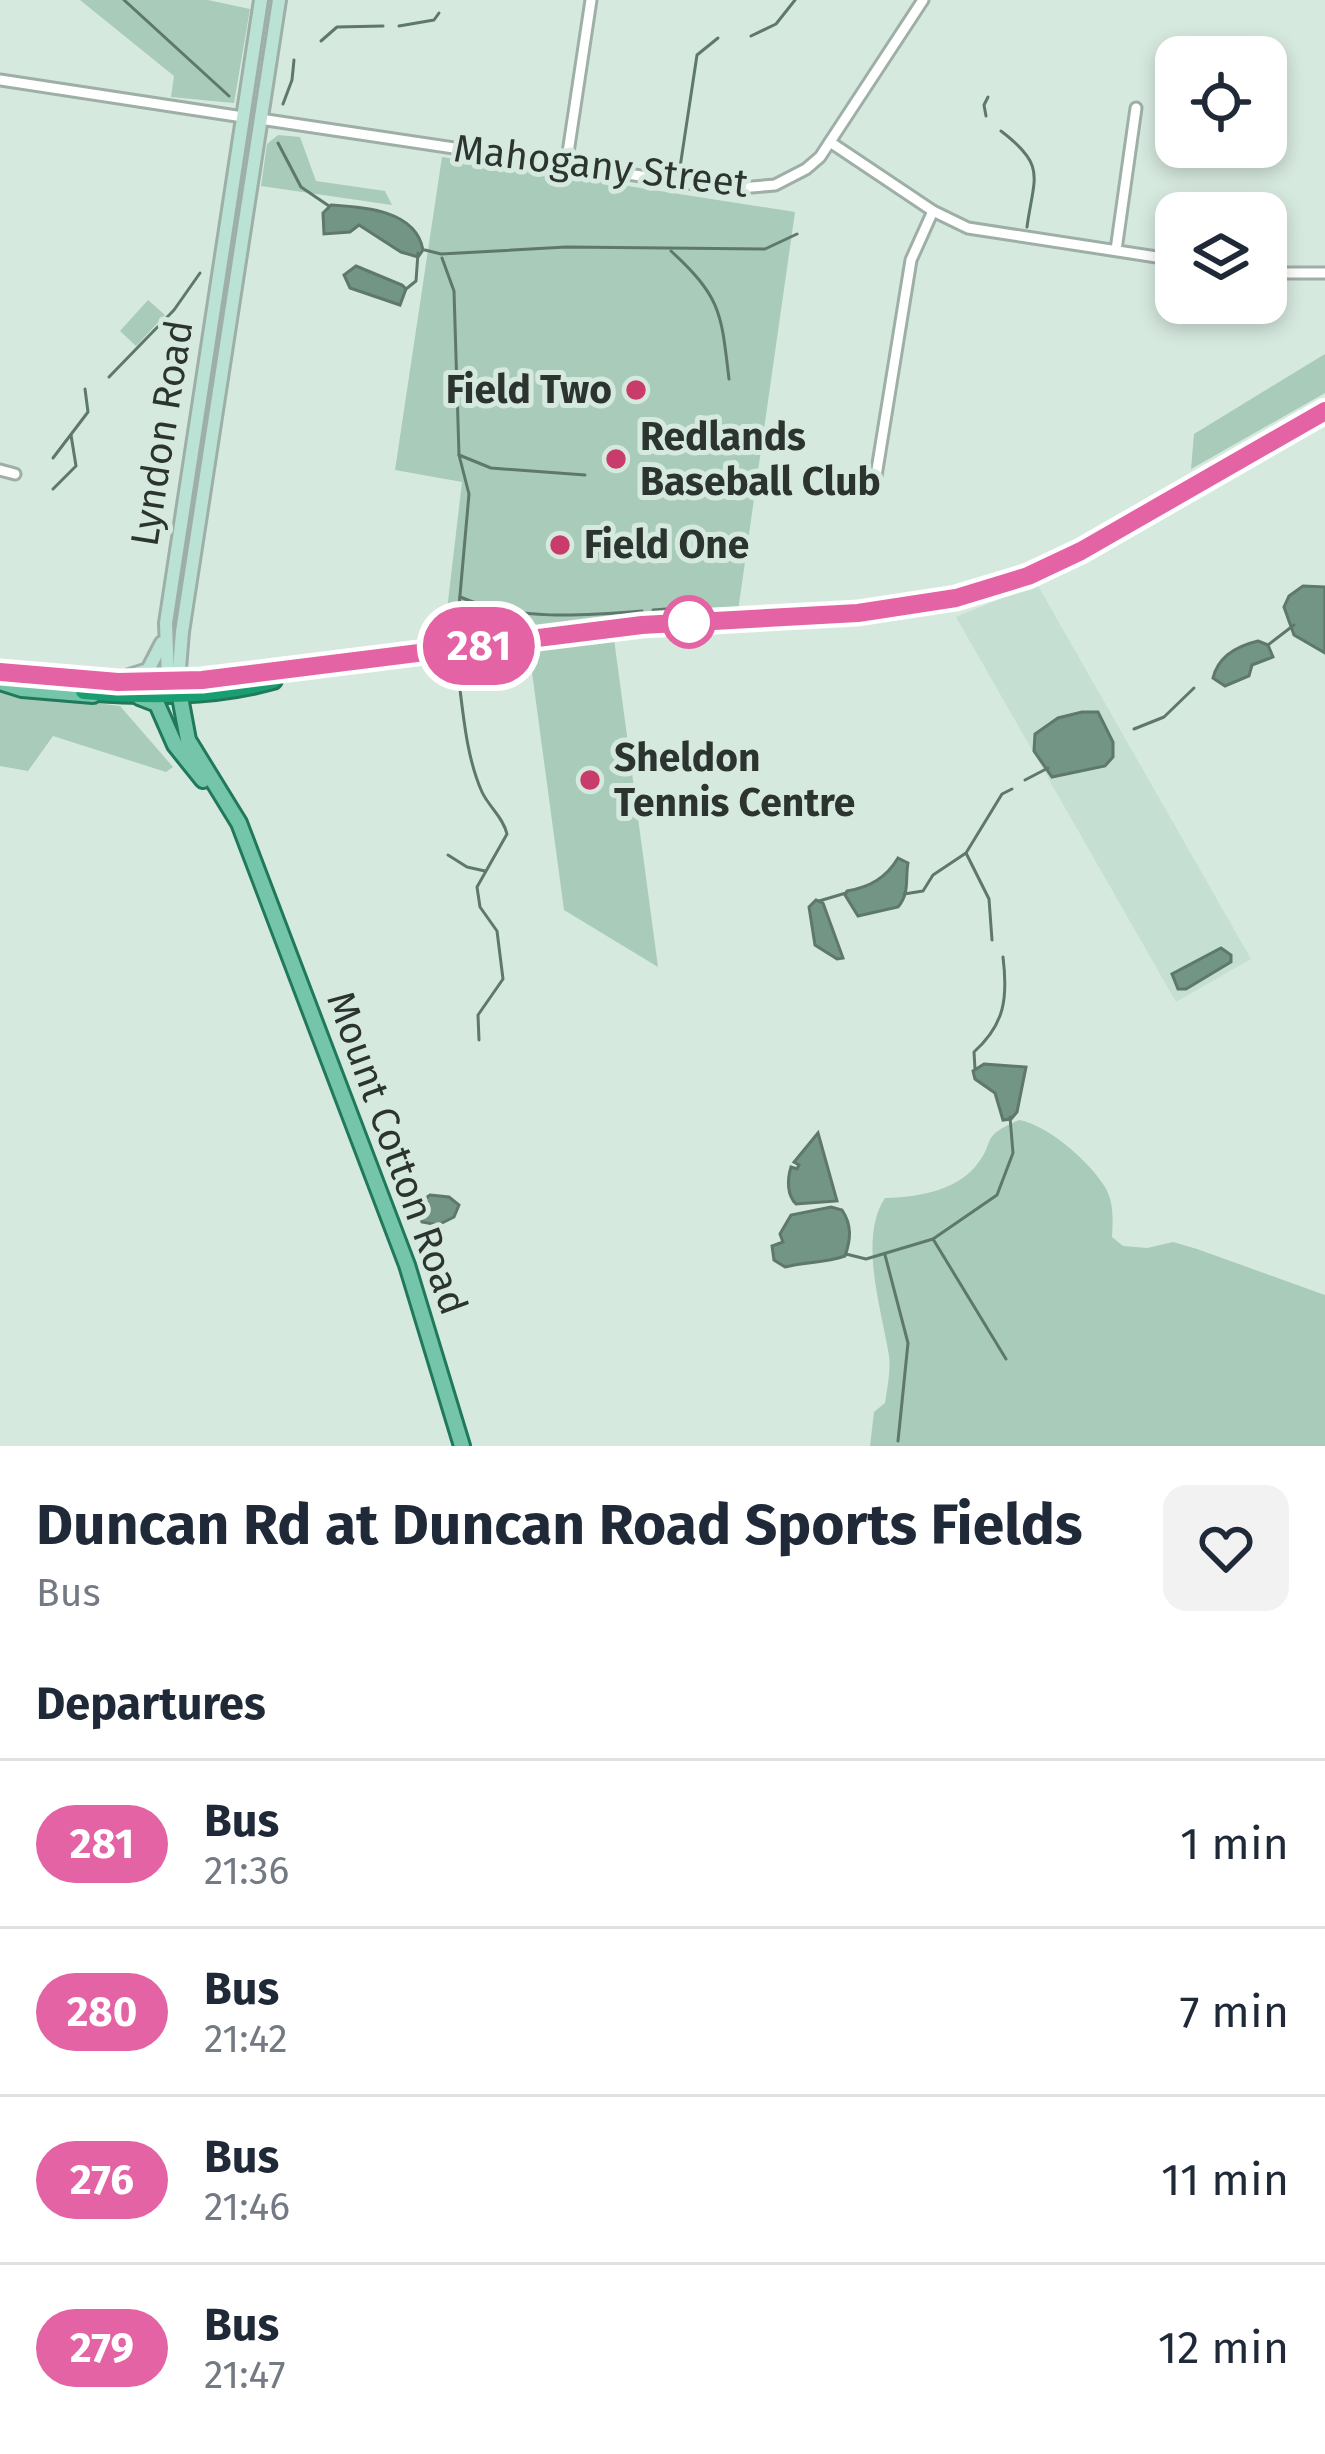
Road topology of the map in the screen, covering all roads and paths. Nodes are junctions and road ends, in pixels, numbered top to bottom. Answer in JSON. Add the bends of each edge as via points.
{"nodes":[{"id":1,"x":261,"y":0,"type":"edge"},
{"id":2,"x":279,"y":0,"type":"edge"},
{"id":3,"x":591,"y":0,"type":"edge"},
{"id":4,"x":923,"y":0,"type":"edge"},
{"id":5,"x":0,"y":80,"type":"edge"},
{"id":6,"x":1136,"y":108,"type":"dead end"},
{"id":7,"x":243,"y":117,"type":"junction"},
{"id":8,"x":260,"y":119,"type":"junction"},
{"id":9,"x":830,"y":142,"type":"junction"},
{"id":10,"x":566,"y":166,"type":"junction"},
{"id":11,"x":933,"y":211,"type":"junction"},
{"id":12,"x":1116,"y":250,"type":"junction"},
{"id":13,"x":1155,"y":256,"type":"edge"},
{"id":14,"x":1287,"y":273,"type":"edge"},
{"id":15,"x":1325,"y":273,"type":"edge"},
{"id":16,"x":1325,"y":411,"type":"edge"},
{"id":17,"x":0,"y":470,"type":"edge"},
{"id":18,"x":15,"y":473,"type":"dead end"},
{"id":19,"x":877,"y":476,"type":"dead end"},
{"id":20,"x":178,"y":543,"type":"junction"},
{"id":21,"x":196,"y":546,"type":"junction"},
{"id":22,"x":166,"y":623,"type":"junction"},
{"id":23,"x":350,"y":663,"type":"junction"},
{"id":24,"x":38,"y":676,"type":"junction"},
{"id":25,"x":1,"y":679,"type":"edge"},
{"id":26,"x":173,"y":688,"type":"junction"},
{"id":27,"x":226,"y":691,"type":"junction"},
{"id":28,"x":183,"y":723,"type":"junction"},
{"id":29,"x":248,"y":858,"type":"junction"},
{"id":30,"x":261,"y":886,"type":"junction"},
{"id":31,"x":462,"y":1446,"type":"edge"}],
"edges":[{"from":1,"to":7,"type":"main road","name":"Lyndon Road"},
{"from":2,"to":8,"type":"main road","name":"Lyndon Road"},
{"from":3,"to":10,"type":"street"},
{"from":4,"to":9,"type":"street","name":"Mahogany Street"},
{"from":5,"to":7,"type":"street"},
{"from":6,"to":12,"type":"street"},
{"from":7,"to":8,"type":"main road"},
{"from":7,"to":20,"type":"main road","name":"Lyndon Road"},
{"from":8,"to":10,"type":"street","name":"Mahogany Street"},
{"from":8,"to":21,"type":"main road","name":"Lyndon Road"},
{"from":9,"to":10,"type":"street","name":"Mahogany Street","via":[[806,170],[759,188]]},
{"from":9,"to":11,"type":"street"},
{"from":11,"to":12,"type":"street","via":[[982,232]]},
{"from":11,"to":19,"type":"street","via":[[910,260]]},
{"from":12,"to":13,"type":"street"},
{"from":14,"to":15,"type":"street"},
{"from":16,"to":23,"type":"highway","via":[[1081,551],[956,598],[858,613],[642,625]]},
{"from":17,"to":18,"type":"street"},
{"from":20,"to":21,"type":"main road"},
{"from":20,"to":22,"type":"main road","name":"Lyndon Road"},
{"from":21,"to":26,"type":"main road","name":"Lyndon Road"},
{"from":22,"to":24,"type":"main road","via":[[159,654],[140,675]]},
{"from":22,"to":26,"type":"main road","name":"Lyndon Road"},
{"from":23,"to":26,"type":"highway"},
{"from":23,"to":27,"type":"highway"},
{"from":24,"to":25,"type":"highway"},
{"from":24,"to":26,"type":"highway"},
{"from":25,"to":26,"type":"highway"},
{"from":25,"to":29,"type":"main road","name":"Mount Cotton Road","via":[[31,690],[155,701]]},
{"from":26,"to":27,"type":"highway"},
{"from":26,"to":28,"type":"main road","name":"Mount Cotton Road"},
{"from":26,"to":29,"type":"main road","name":"Lyndon Road","via":[[181,742],[223,801]]},
{"from":27,"to":28,"type":"main road","via":[[190,708]]},
{"from":28,"to":30,"type":"main road","name":"Mount Cotton Road","via":[[231,807]]},
{"from":29,"to":30,"type":"main road","name":"Mount Cotton Road"},
{"from":30,"to":31,"type":"main road","name":"Mount Cotton Road","via":[[407,1264]]}]}
